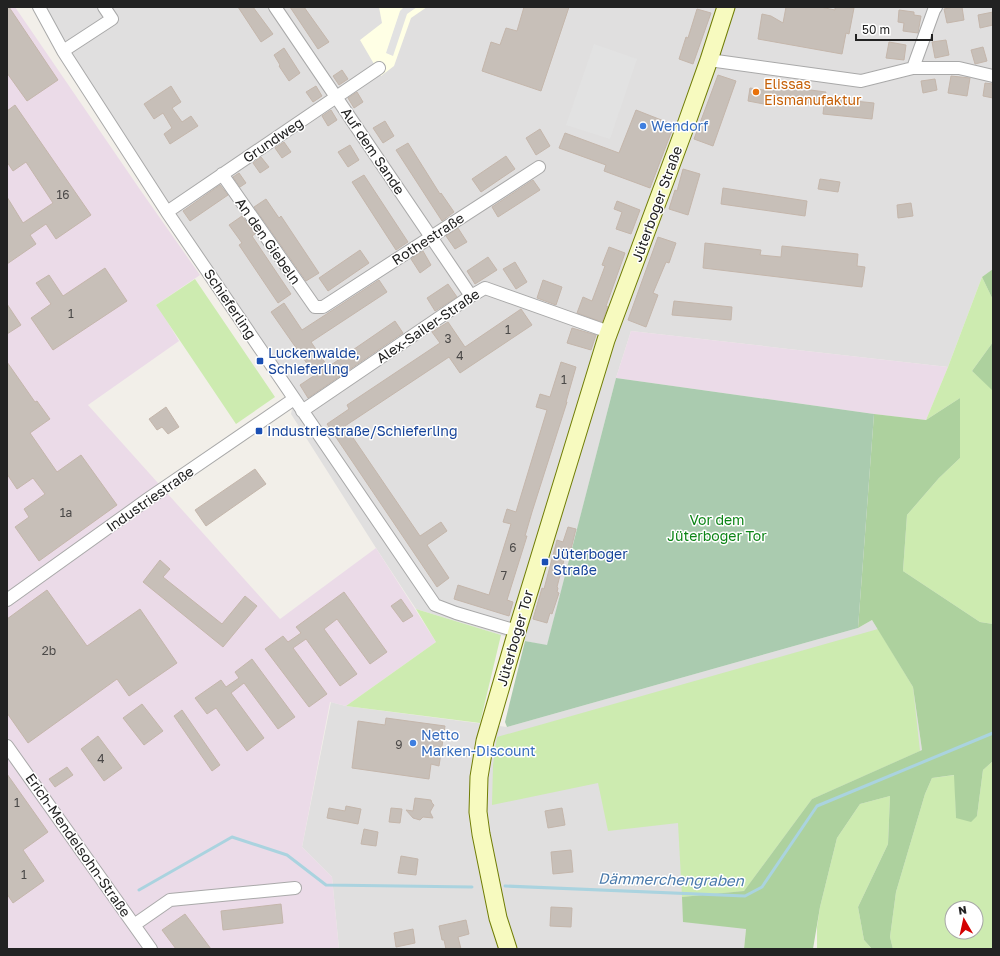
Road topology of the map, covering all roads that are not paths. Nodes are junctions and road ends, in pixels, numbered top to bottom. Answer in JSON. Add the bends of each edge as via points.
{"nodes":[{"id":1,"x":39,"y":7,"type":"edge"},
{"id":2,"x":104,"y":7,"type":"edge"},
{"id":3,"x":275,"y":7,"type":"edge"},
{"id":4,"x":726,"y":7,"type":"edge"},
{"id":5,"x":936,"y":7,"type":"edge"},
{"id":6,"x":63,"y":51,"type":"junction"},
{"id":7,"x":709,"y":60,"type":"junction"},
{"id":8,"x":379,"y":68,"type":"dead end"},
{"id":9,"x":913,"y":68,"type":"junction"},
{"id":10,"x":993,"y":76,"type":"edge"},
{"id":11,"x":336,"y":98,"type":"junction"},
{"id":12,"x":539,"y":167,"type":"dead end"},
{"id":13,"x":222,"y":174,"type":"junction"},
{"id":14,"x":167,"y":212,"type":"junction"},
{"id":15,"x":431,"y":238,"type":"junction"},
{"id":16,"x":471,"y":296,"type":"junction"},
{"id":17,"x":315,"y":307,"type":"joint"},
{"id":18,"x":609,"y":332,"type":"junction"},
{"id":19,"x":294,"y":399,"type":"junction"},
{"id":20,"x":302,"y":411,"type":"junction"},
{"id":21,"x":7,"y":600,"type":"edge"},
{"id":22,"x":517,"y":631,"type":"junction"},
{"id":23,"x":7,"y":746,"type":"edge"},
{"id":24,"x":295,"y":888,"type":"dead end"},
{"id":25,"x":134,"y":925,"type":"junction"},
{"id":26,"x":151,"y":949,"type":"edge"},
{"id":27,"x":508,"y":949,"type":"edge"}],
"edges":[{"from":1,"to":6,"type":"street","name":"Schieferling"},
{"from":2,"to":6,"type":"street","via":[[112,19]]},
{"from":3,"to":11,"type":"street","name":"Auf dem Sande"},
{"from":4,"to":7,"type":"main road","name":"Jüterboger Straße"},
{"from":5,"to":9,"type":"street"},
{"from":6,"to":14,"type":"street","name":"Schieferling"},
{"from":7,"to":9,"type":"street","via":[[861,81]]},
{"from":7,"to":18,"type":"main road","name":"Jüterboger Straße"},
{"from":8,"to":11,"type":"street","name":"Grundweg"},
{"from":9,"to":10,"type":"street","via":[[960,68]]},
{"from":11,"to":13,"type":"street","name":"Grundweg"},
{"from":11,"to":15,"type":"street","name":"Auf dem Sande"},
{"from":12,"to":15,"type":"street","name":"Rothestraße"},
{"from":13,"to":14,"type":"street","name":"Grundweg"},
{"from":13,"to":17,"type":"street","name":"An den Giebeln"},
{"from":14,"to":19,"type":"street","name":"Schieferling"},
{"from":15,"to":16,"type":"street","name":"Auf dem Sande"},
{"from":15,"to":17,"type":"street","name":"Rothestraße","via":[[323,307]]},
{"from":16,"to":18,"type":"street","name":"Alex-Sailer-Straße","via":[[481,289],[489,288]]},
{"from":16,"to":20,"type":"street","name":"Alex-Sailer-Straße"},
{"from":18,"to":22,"type":"main road","name":"Jüterboger Tor"},
{"from":19,"to":20,"type":"street","name":"Schieferling"},
{"from":19,"to":21,"type":"street","name":"Industriestraße"},
{"from":20,"to":22,"type":"street","name":"Schieferling","via":[[435,605]]},
{"from":22,"to":27,"type":"main road","name":"Jüterboger Tor","via":[[485,741],[479,777],[478,812],[498,918]]},
{"from":23,"to":25,"type":"street","name":"Erich-Mendelsohn-Straße"},
{"from":24,"to":25,"type":"street","name":"Erich-Mendelsohn-Straße","via":[[170,900]]},
{"from":25,"to":26,"type":"street","name":"Erich-Mendelsohn-Straße"}]}
